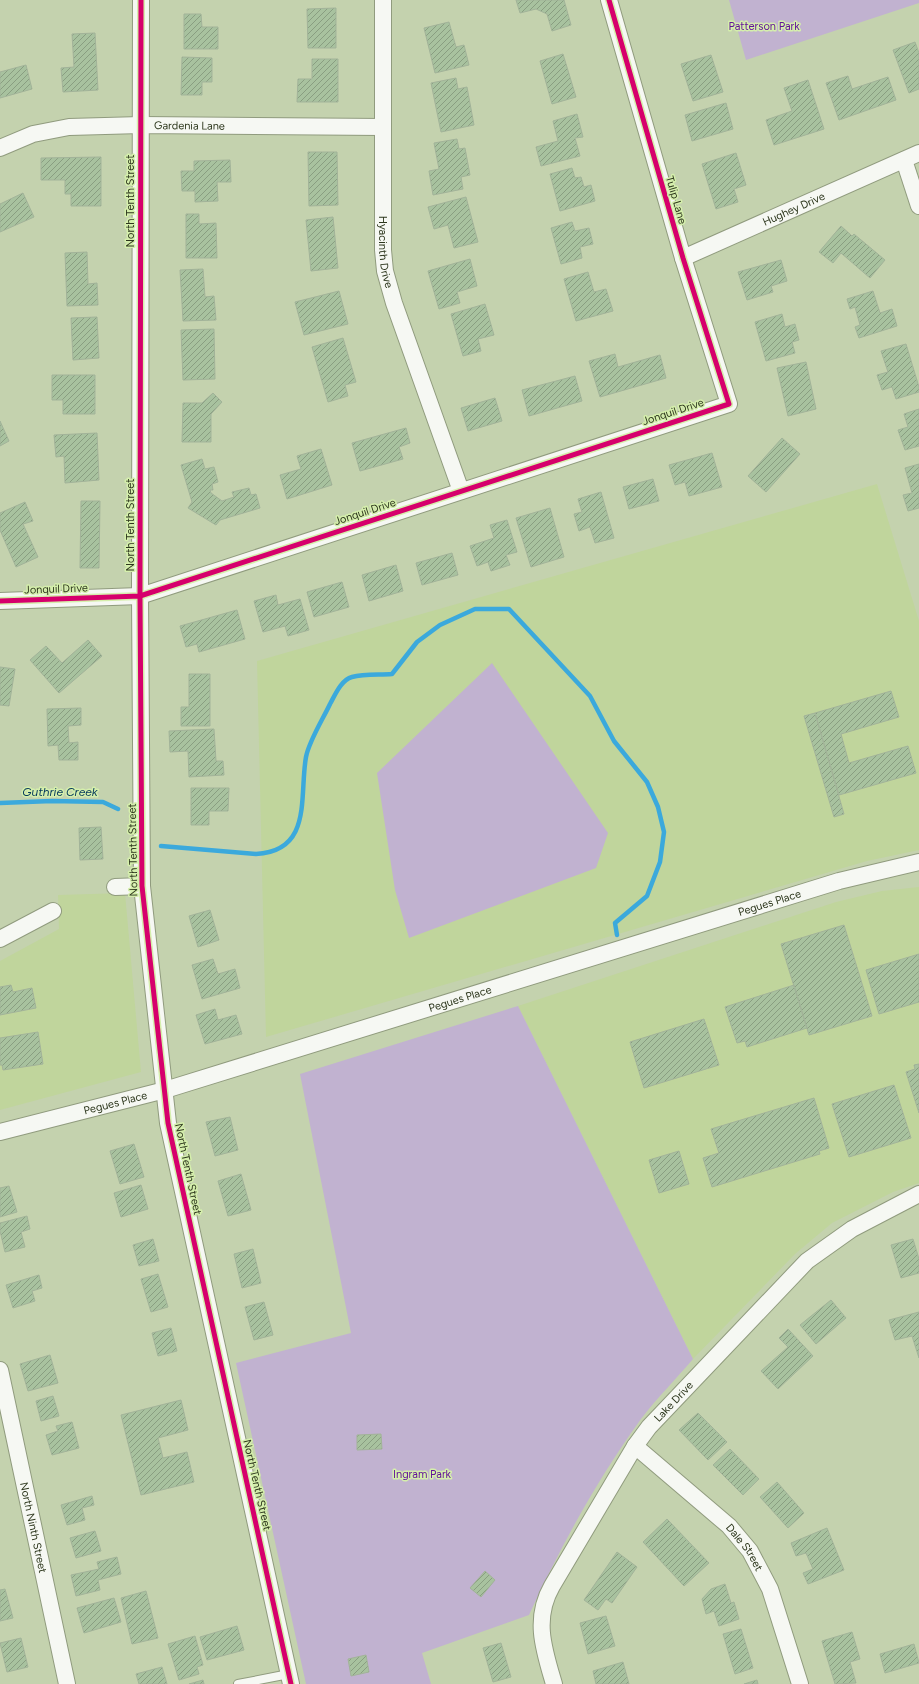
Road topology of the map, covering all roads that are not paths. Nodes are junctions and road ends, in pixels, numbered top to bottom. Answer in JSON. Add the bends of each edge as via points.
{"nodes":[{"id":1,"x":142,"y":0,"type":"edge"},
{"id":2,"x":384,"y":0,"type":"edge"},
{"id":3,"x":609,"y":0,"type":"edge"},
{"id":4,"x":141,"y":125,"type":"junction"},
{"id":5,"x":383,"y":128,"type":"junction"},
{"id":6,"x":0,"y":148,"type":"edge"},
{"id":7,"x":919,"y":153,"type":"edge"},
{"id":8,"x":904,"y":160,"type":"junction"},
{"id":9,"x":919,"y":206,"type":"edge"},
{"id":10,"x":683,"y":258,"type":"junction"},
{"id":11,"x":729,"y":404,"type":"joint"},
{"id":12,"x":461,"y":492,"type":"junction"},
{"id":13,"x":140,"y":596,"type":"junction"},
{"id":14,"x":0,"y":601,"type":"edge"},
{"id":15,"x":919,"y":862,"type":"edge"},
{"id":16,"x":142,"y":886,"type":"junction"},
{"id":17,"x":115,"y":887,"type":"dead end"},
{"id":18,"x":53,"y":910,"type":"dead end"},
{"id":19,"x":0,"y":939,"type":"edge"},
{"id":20,"x":166,"y":1090,"type":"junction"},
{"id":21,"x":0,"y":1132,"type":"edge"},
{"id":22,"x":919,"y":1194,"type":"edge"},
{"id":23,"x":0,"y":1370,"type":"edge"},
{"id":24,"x":635,"y":1446,"type":"junction"},
{"id":25,"x":290,"y":1679,"type":"edge"},
{"id":26,"x":66,"y":1684,"type":"edge"},
{"id":27,"x":238,"y":1684,"type":"edge"},
{"id":28,"x":554,"y":1684,"type":"edge"},
{"id":29,"x":800,"y":1684,"type":"edge"}],
"edges":[{"from":1,"to":4,"type":"street","name":"North Tenth Street"},
{"from":2,"to":5,"type":"street","name":"Hyacinth Drive"},
{"from":3,"to":10,"type":"street","name":"Tulip Lane"},
{"from":4,"to":5,"type":"street","name":"Gardenia Lane"},
{"from":4,"to":6,"type":"street","name":"Gardenia Lane","via":[[69,127],[19,139]]},
{"from":4,"to":13,"type":"street","name":"North Tenth Street"},
{"from":5,"to":12,"type":"street","name":"Hyacinth Drive","via":[[382,250],[385,271]]},
{"from":7,"to":8,"type":"street","name":"Hughey Drive"},
{"from":8,"to":9,"type":"street"},
{"from":8,"to":10,"type":"street","name":"Hughey Drive"},
{"from":10,"to":11,"type":"street","name":"Tulip Lane"},
{"from":11,"to":12,"type":"street","name":"Jonquil Drive"},
{"from":12,"to":13,"type":"street","name":"Jonquil Drive"},
{"from":13,"to":14,"type":"street","name":"Jonquil Drive"},
{"from":13,"to":16,"type":"street","name":"North Tenth Street"},
{"from":15,"to":20,"type":"street","name":"Pegues Place","via":[[839,881]]},
{"from":16,"to":17,"type":"street"},
{"from":16,"to":20,"type":"street","name":"North Tenth Street"},
{"from":18,"to":19,"type":"street"},
{"from":20,"to":21,"type":"street","name":"Pegues Place"},
{"from":20,"to":25,"type":"street","name":"North Tenth Street","via":[[168,1123]]},
{"from":22,"to":24,"type":"street","name":"Lake Drive","via":[[852,1229],[807,1261],[649,1427]]},
{"from":23,"to":26,"type":"street","name":"North Ninth Street"},
{"from":24,"to":28,"type":"street","name":"Lake Drive","via":[[544,1602],[541,1616],[542,1638]]},
{"from":24,"to":29,"type":"street","name":"Dale Street","via":[[728,1526],[750,1551],[770,1588]]},
{"from":25,"to":27,"type":"lane"}]}
